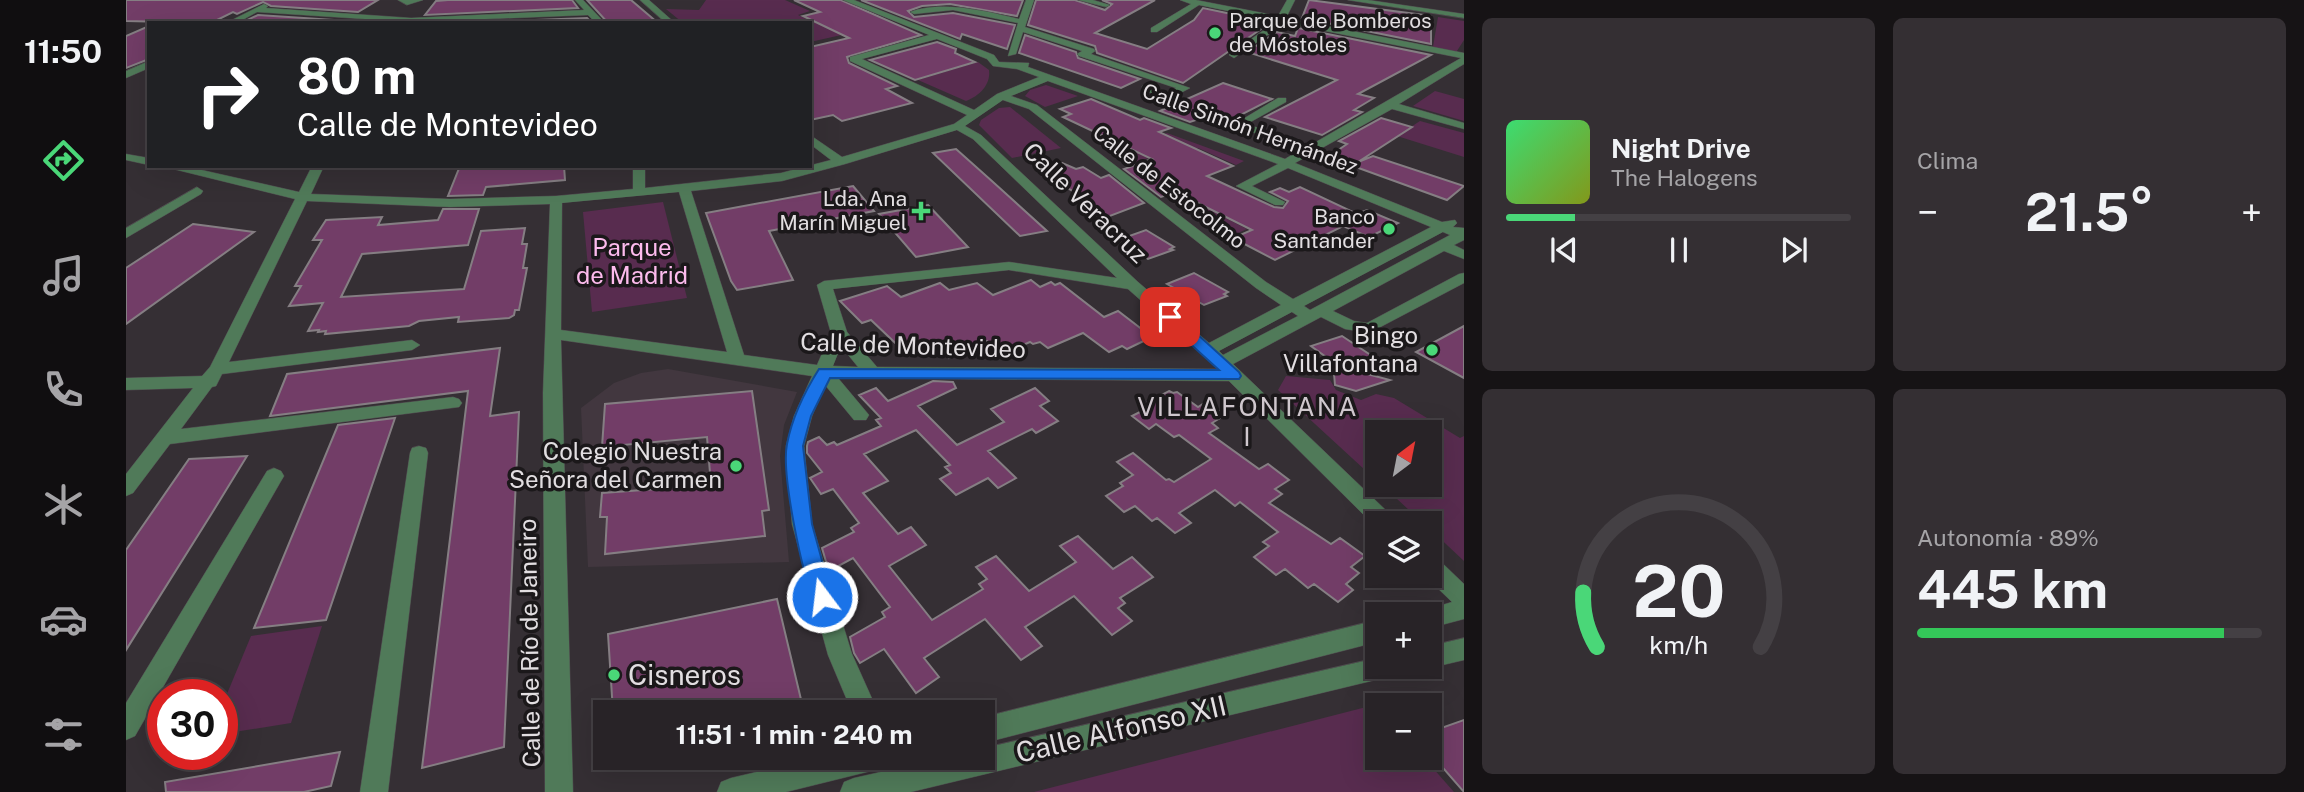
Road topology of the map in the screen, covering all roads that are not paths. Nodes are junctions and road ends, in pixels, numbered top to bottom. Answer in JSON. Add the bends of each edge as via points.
{"nodes":[{"id":1,"x":275,"y":0,"type":"edge"},
{"id":2,"x":579,"y":0,"type":"edge"},
{"id":3,"x":643,"y":0,"type":"edge"},
{"id":4,"x":847,"y":0,"type":"edge"},
{"id":5,"x":860,"y":0,"type":"edge"},
{"id":6,"x":1030,"y":0,"type":"edge"},
{"id":7,"x":1082,"y":0,"type":"edge"},
{"id":8,"x":1184,"y":0,"type":"edge"},
{"id":9,"x":1291,"y":0,"type":"edge"},
{"id":10,"x":1352,"y":0,"type":"edge"},
{"id":11,"x":411,"y":1,"type":"edge"},
{"id":12,"x":1198,"y":3,"type":"junction"},
{"id":13,"x":1106,"y":5,"type":"dead end"},
{"id":14,"x":256,"y":10,"type":"junction"},
{"id":15,"x":591,"y":12,"type":"junction"},
{"id":16,"x":914,"y":12,"type":"dead end"},
{"id":17,"x":1464,"y":16,"type":"edge"},
{"id":18,"x":1283,"y":19,"type":"junction"},
{"id":19,"x":234,"y":21,"type":"edge"},
{"id":20,"x":410,"y":21,"type":"edge"},
{"id":21,"x":599,"y":21,"type":"edge"},
{"id":22,"x":669,"y":21,"type":"edge"},
{"id":23,"x":1021,"y":25,"type":"junction"},
{"id":24,"x":1154,"y":30,"type":"dead end"},
{"id":25,"x":937,"y":36,"type":"junction"},
{"id":26,"x":922,"y":40,"type":"junction"},
{"id":27,"x":1014,"y":41,"type":"junction"},
{"id":28,"x":996,"y":51,"type":"junction"},
{"id":29,"x":1011,"y":54,"type":"junction"},
{"id":30,"x":1234,"y":55,"type":"dead end"},
{"id":31,"x":903,"y":57,"type":"dead end"},
{"id":32,"x":1464,"y":58,"type":"edge"},
{"id":33,"x":880,"y":63,"type":"dead end"},
{"id":34,"x":147,"y":65,"type":"edge"},
{"id":35,"x":1022,"y":66,"type":"junction"},
{"id":36,"x":868,"y":67,"type":"junction"},
{"id":37,"x":1006,"y":67,"type":"junction"},
{"id":38,"x":147,"y":72,"type":"edge"},
{"id":39,"x":129,"y":73,"type":"edge"},
{"id":40,"x":1047,"y":77,"type":"junction"},
{"id":41,"x":1145,"y":88,"type":"dead end"},
{"id":42,"x":1002,"y":95,"type":"junction"},
{"id":43,"x":1282,"y":100,"type":"dead end"},
{"id":44,"x":1391,"y":105,"type":"junction"},
{"id":45,"x":974,"y":114,"type":"junction"},
{"id":46,"x":958,"y":125,"type":"junction"},
{"id":47,"x":1464,"y":126,"type":"edge"},
{"id":48,"x":812,"y":140,"type":"edge"},
{"id":49,"x":1310,"y":150,"type":"junction"},
{"id":50,"x":126,"y":157,"type":"edge"},
{"id":51,"x":1290,"y":161,"type":"junction"},
{"id":52,"x":147,"y":162,"type":"edge"},
{"id":53,"x":841,"y":162,"type":"junction"},
{"id":54,"x":176,"y":168,"type":"edge"},
{"id":55,"x":317,"y":168,"type":"edge"},
{"id":56,"x":639,"y":168,"type":"edge"},
{"id":57,"x":684,"y":188,"type":"junction"},
{"id":58,"x":197,"y":191,"type":"dead end"},
{"id":59,"x":639,"y":191,"type":"junction"},
{"id":60,"x":303,"y":197,"type":"junction"},
{"id":61,"x":556,"y":200,"type":"junction"},
{"id":62,"x":1279,"y":202,"type":"dead end"},
{"id":63,"x":1458,"y":230,"type":"edge"},
{"id":64,"x":126,"y":234,"type":"edge"},
{"id":65,"x":1444,"y":246,"type":"junction"},
{"id":66,"x":1464,"y":255,"type":"edge"},
{"id":67,"x":1464,"y":277,"type":"edge"},
{"id":68,"x":1133,"y":285,"type":"junction"},
{"id":69,"x":1291,"y":306,"type":"junction"},
{"id":70,"x":1315,"y":314,"type":"junction"},
{"id":71,"x":839,"y":333,"type":"junction"},
{"id":72,"x":552,"y":334,"type":"junction"},
{"id":73,"x":412,"y":345,"type":"dead end"},
{"id":74,"x":1208,"y":350,"type":"junction"},
{"id":75,"x":737,"y":359,"type":"junction"},
{"id":76,"x":1228,"y":369,"type":"junction"},
{"id":77,"x":824,"y":372,"type":"junction"},
{"id":78,"x":873,"y":373,"type":"junction"},
{"id":79,"x":214,"y":376,"type":"junction"},
{"id":80,"x":126,"y":384,"type":"edge"},
{"id":81,"x":453,"y":404,"type":"dead end"},
{"id":82,"x":860,"y":415,"type":"dead end"},
{"id":83,"x":164,"y":438,"type":"junction"},
{"id":84,"x":419,"y":453,"type":"dead end"},
{"id":85,"x":274,"y":476,"type":"dead end"},
{"id":86,"x":126,"y":488,"type":"edge"},
{"id":87,"x":1374,"y":511,"type":"edge"},
{"id":88,"x":1442,"y":578,"type":"edge"},
{"id":89,"x":1464,"y":599,"type":"edge"},
{"id":90,"x":1464,"y":609,"type":"edge"},
{"id":91,"x":1442,"y":615,"type":"edge"},
{"id":92,"x":1365,"y":634,"type":"edge"},
{"id":93,"x":1464,"y":649,"type":"edge"},
{"id":94,"x":1442,"y":654,"type":"edge"},
{"id":95,"x":1365,"y":672,"type":"edge"},
{"id":96,"x":860,"y":700,"type":"edge"},
{"id":97,"x":126,"y":727,"type":"edge"},
{"id":98,"x":995,"y":727,"type":"edge"},
{"id":99,"x":822,"y":770,"type":"edge"},
{"id":100,"x":881,"y":770,"type":"edge"},
{"id":101,"x":885,"y":788,"type":"edge"},
{"id":102,"x":374,"y":792,"type":"edge"},
{"id":103,"x":559,"y":792,"type":"edge"},
{"id":104,"x":731,"y":792,"type":"edge"},
{"id":105,"x":855,"y":792,"type":"edge"}],
"edges":[{"from":1,"to":14,"type":"street"},
{"from":2,"to":15,"type":"street"},
{"from":3,"to":22,"type":"street"},
{"from":4,"to":25,"type":"street"},
{"from":5,"to":28,"type":"street"},
{"from":6,"to":23,"type":"street"},
{"from":7,"to":13,"type":"street"},
{"from":8,"to":12,"type":"street"},
{"from":9,"to":18,"type":"street"},
{"from":10,"to":17,"type":"street"},
{"from":11,"to":20,"type":"street"},
{"from":12,"to":18,"type":"street"},
{"from":12,"to":24,"type":"street"},
{"from":14,"to":19,"type":"street"},
{"from":14,"to":20,"type":"street"},
{"from":15,"to":20,"type":"street"},
{"from":15,"to":21,"type":"street"},
{"from":16,"to":23,"type":"street","via":[[945,5]]},
{"from":18,"to":30,"type":"street"},
{"from":18,"to":32,"type":"street","via":[[1303,23],[1296,30],[1336,39],[1345,32]]},
{"from":23,"to":27,"type":"street"},
{"from":23,"to":41,"type":"street","via":[[1091,51],[1082,54],[1185,88],[1169,96]]},
{"from":25,"to":26,"type":"street"},
{"from":25,"to":28,"type":"street"},
{"from":26,"to":31,"type":"street","via":[[939,47]]},
{"from":26,"to":36,"type":"street","via":[[853,59]]},
{"from":27,"to":28,"type":"street"},
{"from":27,"to":29,"type":"street"},
{"from":28,"to":29,"type":"street"},
{"from":28,"to":37,"type":"street","via":[[992,62]]},
{"from":29,"to":35,"type":"street","via":[[1028,60]]},
{"from":32,"to":44,"type":"street"},
{"from":33,"to":36,"type":"street"},
{"from":34,"to":39,"type":"street"},
{"from":35,"to":37,"type":"street"},
{"from":35,"to":40,"type":"street","name":"Calle Simón Hernández"},
{"from":35,"to":51,"type":"street","name":"Calle Simón Hernández"},
{"from":36,"to":45,"type":"street"},
{"from":37,"to":42,"type":"street"},
{"from":38,"to":39,"type":"street"},
{"from":40,"to":42,"type":"street"},
{"from":40,"to":51,"type":"street","name":"Calle Simón Hernández"},
{"from":42,"to":45,"type":"street"},
{"from":42,"to":69,"type":"street","name":"Calle de Estocolmo","via":[[1033,107]]},
{"from":43,"to":49,"type":"street","via":[[1238,125]]},
{"from":44,"to":47,"type":"street"},
{"from":44,"to":49,"type":"street"},
{"from":45,"to":46,"type":"street"},
{"from":46,"to":53,"type":"street"},
{"from":46,"to":68,"type":"street","name":"Calle Veracruz","via":[[977,137]]},
{"from":48,"to":53,"type":"street"},
{"from":49,"to":51,"type":"street"},
{"from":50,"to":52,"type":"street"},
{"from":51,"to":62,"type":"street","via":[[1242,186]]},
{"from":51,"to":63,"type":"street","name":"Calle Simón Hernández"},
{"from":53,"to":57,"type":"street","via":[[782,177]]},
{"from":54,"to":60,"type":"street"},
{"from":55,"to":60,"type":"street"},
{"from":56,"to":59,"type":"street"},
{"from":57,"to":59,"type":"street"},
{"from":57,"to":75,"type":"street"},
{"from":58,"to":64,"type":"street"},
{"from":59,"to":61,"type":"street"},
{"from":60,"to":61,"type":"street","via":[[450,203]]},
{"from":60,"to":79,"type":"street"},
{"from":61,"to":72,"type":"street","name":"Calle de Río de Janeiro"},
{"from":63,"to":65,"type":"street","name":"Calle de Montevideo"},
{"from":63,"to":69,"type":"street"},
{"from":65,"to":66,"type":"street"},
{"from":65,"to":70,"type":"street","name":"Calle de Montevideo"},
{"from":67,"to":70,"type":"street","via":[[1368,328]]},
{"from":68,"to":71,"type":"street","via":[[1009,266],[824,285]]},
{"from":68,"to":74,"type":"street","name":"Calle Veracruz"},
{"from":69,"to":70,"type":"street","name":"Calle de Estocolmo"},
{"from":69,"to":74,"type":"street"},
{"from":70,"to":76,"type":"street","name":"Calle de Montevideo"},
{"from":71,"to":77,"type":"street"},
{"from":71,"to":78,"type":"street"},
{"from":72,"to":75,"type":"street","name":"Calle de Montevideo"},
{"from":72,"to":103,"type":"street","name":"Calle de Río de Janeiro"},
{"from":73,"to":79,"type":"street"},
{"from":74,"to":76,"type":"street","name":"Calle Veracruz"},
{"from":75,"to":77,"type":"street","name":"Calle de Montevideo"},
{"from":76,"to":78,"type":"street","name":"Calle de Montevideo"},
{"from":76,"to":87,"type":"street","name":"Calle Veracruz"},
{"from":77,"to":78,"type":"street","name":"Calle de Montevideo"},
{"from":77,"to":82,"type":"street"},
{"from":77,"to":96,"type":"street","via":[[803,416],[795,446],[796,473],[802,524],[822,597]]},
{"from":79,"to":80,"type":"street"},
{"from":79,"to":83,"type":"street"},
{"from":81,"to":83,"type":"street"},
{"from":83,"to":86,"type":"street"},
{"from":84,"to":102,"type":"street"},
{"from":85,"to":97,"type":"street"},
{"from":88,"to":89,"type":"street"},
{"from":90,"to":91,"type":"street"},
{"from":92,"to":98,"type":"street","name":"Calle Alfonso XII"},
{"from":93,"to":94,"type":"street"},
{"from":95,"to":101,"type":"street","name":"Calle Alfonso XII"},
{"from":99,"to":104,"type":"street"},
{"from":100,"to":101,"type":"street"},
{"from":101,"to":105,"type":"street","name":"Calle Alfonso XII"}]}
